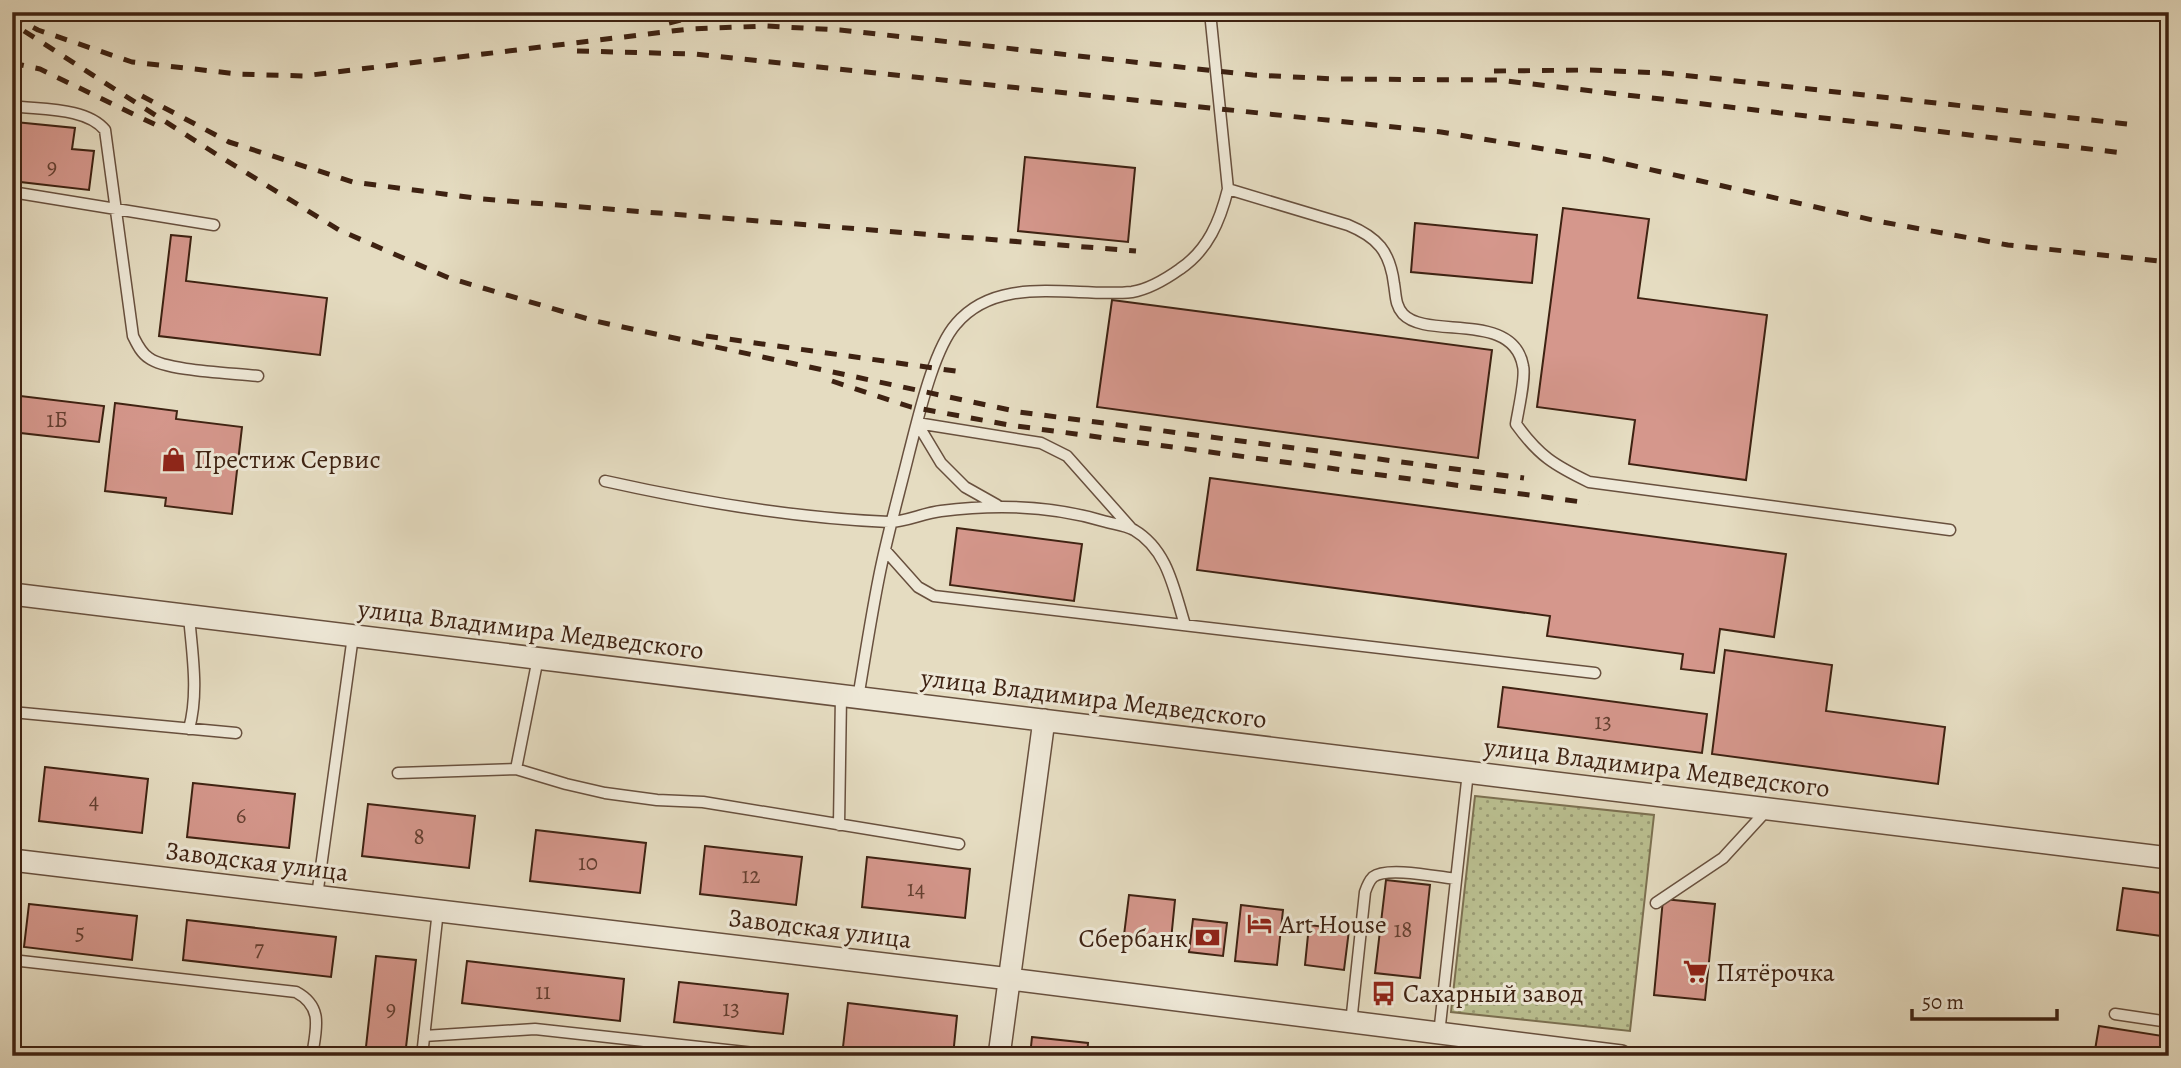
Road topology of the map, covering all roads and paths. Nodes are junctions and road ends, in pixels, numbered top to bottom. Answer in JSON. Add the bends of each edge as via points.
{"nodes":[{"id":1,"x":1210,"y":12,"type":"edge"},
{"id":2,"x":12,"y":106,"type":"edge"},
{"id":3,"x":1228,"y":190,"type":"junction"},
{"id":4,"x":12,"y":192,"type":"edge"},
{"id":5,"x":117,"y":209,"type":"junction"},
{"id":6,"x":214,"y":225,"type":"dead end"},
{"id":7,"x":258,"y":376,"type":"dead end"},
{"id":8,"x":917,"y":423,"type":"junction"},
{"id":9,"x":605,"y":481,"type":"dead end"},
{"id":10,"x":1000,"y":506,"type":"junction"},
{"id":11,"x":893,"y":522,"type":"junction"},
{"id":12,"x":1132,"y":529,"type":"junction"},
{"id":13,"x":1950,"y":530,"type":"dead end"},
{"id":14,"x":885,"y":550,"type":"junction"},
{"id":15,"x":12,"y":594,"type":"edge"},
{"id":16,"x":189,"y":616,"type":"junction"},
{"id":17,"x":1185,"y":625,"type":"junction"},
{"id":18,"x":353,"y":636,"type":"junction"},
{"id":19,"x":538,"y":659,"type":"junction"},
{"id":20,"x":1595,"y":673,"type":"dead end"},
{"id":21,"x":849,"y":697,"type":"junction"},
{"id":22,"x":12,"y":712,"type":"edge"},
{"id":23,"x":1044,"y":720,"type":"junction"},
{"id":24,"x":189,"y":729,"type":"junction"},
{"id":25,"x":236,"y":733,"type":"dead end"},
{"id":26,"x":516,"y":769,"type":"junction"},
{"id":27,"x":1468,"y":772,"type":"junction"},
{"id":28,"x":398,"y":773,"type":"dead end"},
{"id":29,"x":1768,"y":809,"type":"junction"},
{"id":30,"x":839,"y":825,"type":"junction"},
{"id":31,"x":959,"y":844,"type":"dead end"},
{"id":32,"x":2169,"y":858,"type":"edge"},
{"id":33,"x":12,"y":860,"type":"edge"},
{"id":34,"x":1456,"y":879,"type":"junction"},
{"id":35,"x":317,"y":896,"type":"junction"},
{"id":36,"x":1656,"y":903,"type":"dead end"},
{"id":37,"x":438,"y":911,"type":"junction"},
{"id":38,"x":12,"y":960,"type":"edge"},
{"id":39,"x":1010,"y":979,"type":"junction"},
{"id":40,"x":2115,"y":1014,"type":"dead end"},
{"id":41,"x":2169,"y":1022,"type":"edge"},
{"id":42,"x":1351,"y":1023,"type":"junction"},
{"id":43,"x":1439,"y":1034,"type":"junction"},
{"id":44,"x":424,"y":1036,"type":"junction"},
{"id":45,"x":1544,"y":1051,"type":"edge"},
{"id":46,"x":312,"y":1056,"type":"edge"},
{"id":47,"x":422,"y":1056,"type":"edge"},
{"id":48,"x":781,"y":1056,"type":"edge"},
{"id":49,"x":999,"y":1056,"type":"edge"},
{"id":50,"x":1621,"y":1056,"type":"edge"}],
"edges":[{"from":1,"to":3,"type":"lane"},
{"from":2,"to":5,"type":"lane","via":[[85,115],[97,121],[105,130]]},
{"from":3,"to":8,"type":"lane","via":[[1210,239],[1190,262],[1163,281],[1134,292],[1017,292],[973,308],[944,342]]},
{"from":3,"to":13,"type":"lane","via":[[1366,233],[1387,257],[1395,300],[1410,321],[1491,332],[1506,339],[1524,366],[1516,424],[1554,465],[1589,482]]},
{"from":4,"to":5,"type":"lane"},
{"from":5,"to":6,"type":"lane"},
{"from":5,"to":7,"type":"lane","via":[[133,336],[139,348],[150,359],[169,366]]},
{"from":8,"to":10,"type":"lane","via":[[941,463],[965,487]]},
{"from":8,"to":11,"type":"lane"},
{"from":8,"to":12,"type":"lane","via":[[1055,448]]},
{"from":9,"to":11,"type":"lane","via":[[759,510]]},
{"from":10,"to":11,"type":"lane","via":[[936,512]]},
{"from":10,"to":12,"type":"lane","via":[[1051,509]]},
{"from":11,"to":14,"type":"lane"},
{"from":12,"to":17,"type":"lane","via":[[1165,562]]},
{"from":14,"to":17,"type":"lane","via":[[918,587],[934,596]]},
{"from":14,"to":21,"type":"lane"},
{"from":15,"to":16,"type":"street","name":"улица Владимира Медведского"},
{"from":16,"to":18,"type":"street","name":"улица Владимира Медведского"},
{"from":16,"to":24,"type":"lane","via":[[194,691]]},
{"from":17,"to":20,"type":"lane"},
{"from":18,"to":19,"type":"street","name":"улица Владимира Медведского"},
{"from":18,"to":35,"type":"lane"},
{"from":19,"to":21,"type":"street","name":"улица Владимира Медведского"},
{"from":19,"to":26,"type":"lane"},
{"from":21,"to":23,"type":"street","name":"улица Владимира Медведского"},
{"from":21,"to":30,"type":"lane"},
{"from":22,"to":24,"type":"lane"},
{"from":23,"to":27,"type":"street","name":"улица Владимира Медведского"},
{"from":23,"to":39,"type":"street"},
{"from":24,"to":25,"type":"lane"},
{"from":26,"to":28,"type":"lane"},
{"from":26,"to":30,"type":"lane","via":[[605,793],[703,802]]},
{"from":27,"to":29,"type":"street","name":"улица Владимира Медведского"},
{"from":27,"to":34,"type":"lane"},
{"from":29,"to":32,"type":"street","name":"улица Владимира Медведского"},
{"from":29,"to":36,"type":"lane","via":[[1723,858]]},
{"from":30,"to":31,"type":"lane"},
{"from":33,"to":35,"type":"street","name":"Заводская улица"},
{"from":34,"to":42,"type":"lane","via":[[1388,872],[1370,880]]},
{"from":34,"to":43,"type":"lane"},
{"from":35,"to":37,"type":"street","name":"Заводская улица"},
{"from":37,"to":39,"type":"street","name":"Заводская улица"},
{"from":37,"to":44,"type":"lane"},
{"from":38,"to":46,"type":"lane","via":[[296,992],[315,1010]]},
{"from":39,"to":42,"type":"street","name":"Заводская улица"},
{"from":39,"to":49,"type":"street"},
{"from":40,"to":41,"type":"lane"},
{"from":42,"to":43,"type":"street","name":"Заводская улица"},
{"from":43,"to":45,"type":"street","name":"Заводская улица"},
{"from":44,"to":47,"type":"lane"},
{"from":44,"to":48,"type":"lane","via":[[535,1029]]},
{"from":45,"to":50,"type":"street","name":"Заводская улица"}]}
